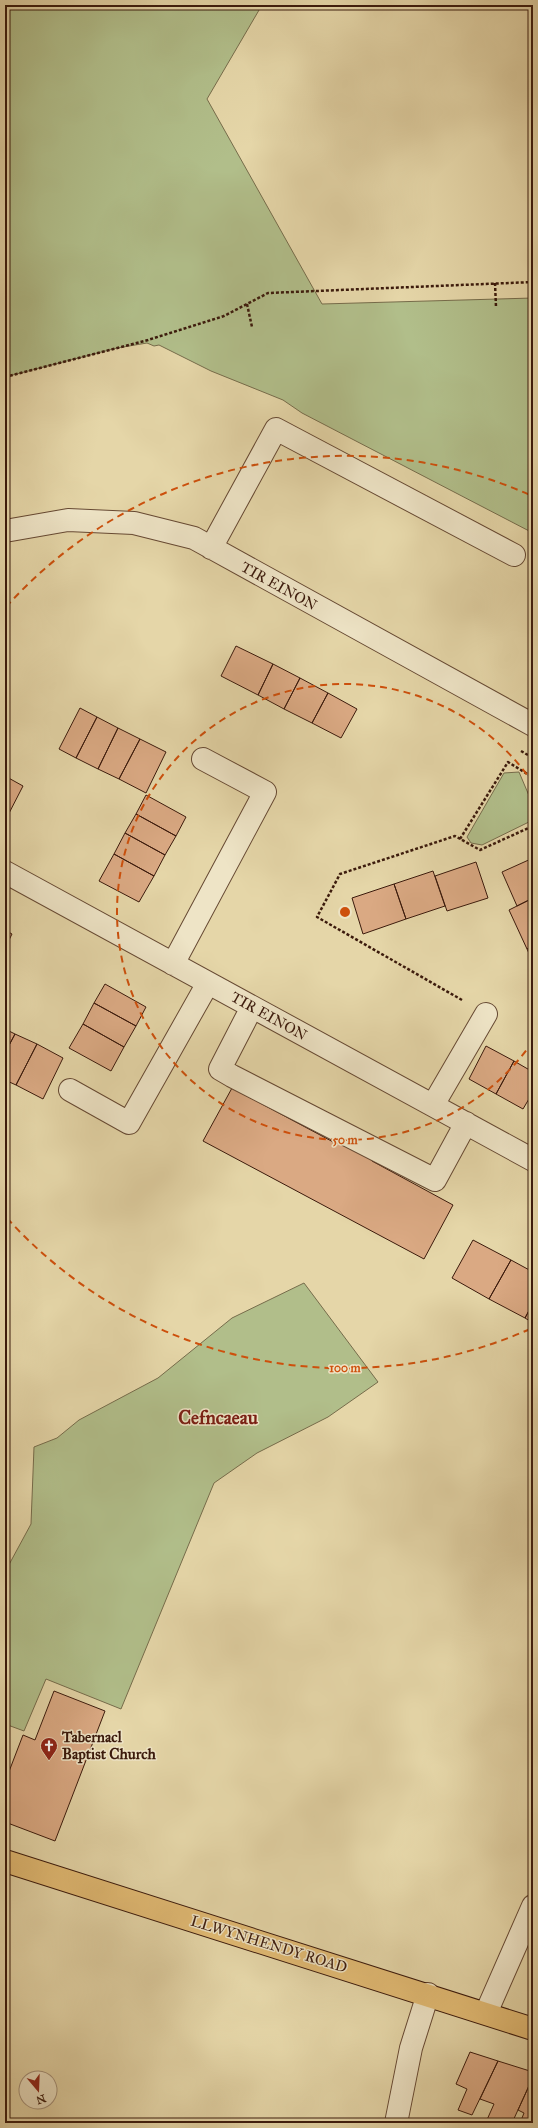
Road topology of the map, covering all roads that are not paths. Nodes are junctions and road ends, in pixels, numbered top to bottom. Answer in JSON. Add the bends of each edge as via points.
{"nodes":[{"id":1,"x":5,"y":531,"type":"edge"},
{"id":2,"x":211,"y":548,"type":"junction"},
{"id":3,"x":514,"y":554,"type":"dead end"},
{"id":4,"x":533,"y":725,"type":"edge"},
{"id":5,"x":203,"y":759,"type":"dead end"},
{"id":6,"x":5,"y":872,"type":"edge"},
{"id":7,"x":173,"y":964,"type":"junction"},
{"id":8,"x":208,"y":983,"type":"junction"},
{"id":9,"x":252,"y":1007,"type":"junction"},
{"id":10,"x":486,"y":1014,"type":"road end"},
{"id":11,"x":70,"y":1090,"type":"dead end"},
{"id":12,"x":433,"y":1105,"type":"junction"},
{"id":13,"x":466,"y":1123,"type":"junction"},
{"id":14,"x":533,"y":1160,"type":"edge"},
{"id":15,"x":5,"y":1861,"type":"edge"},
{"id":16,"x":533,"y":1906,"type":"edge"},
{"id":17,"x":428,"y":1994,"type":"junction"},
{"id":18,"x":486,"y":2014,"type":"junction"},
{"id":19,"x":533,"y":2029,"type":"edge"},
{"id":20,"x":396,"y":2123,"type":"edge"}],
"edges":[{"from":1,"to":2,"type":"street","name":"TIR EINON","via":[[68,520],[134,523],[194,538]]},
{"from":2,"to":3,"type":"street","via":[[276,429]]},
{"from":2,"to":4,"type":"street","name":"TIR EINON"},
{"from":5,"to":7,"type":"street","via":[[265,792]]},
{"from":6,"to":7,"type":"street","name":"TIR EINON"},
{"from":7,"to":8,"type":"street","name":"TIR EINON"},
{"from":8,"to":9,"type":"street","name":"TIR EINON"},
{"from":8,"to":11,"type":"street","via":[[129,1123]]},
{"from":9,"to":12,"type":"street","name":"TIR EINON"},
{"from":9,"to":13,"type":"street","via":[[220,1069],[435,1180]]},
{"from":10,"to":12,"type":"street"},
{"from":12,"to":13,"type":"street","name":"TIR EINON"},
{"from":13,"to":14,"type":"street","name":"TIR EINON"},
{"from":15,"to":17,"type":"main road","name":"LLWYNHENDY ROAD"},
{"from":16,"to":18,"type":"street"},
{"from":17,"to":18,"type":"main road","name":"LLWYNHENDY ROAD"},
{"from":17,"to":20,"type":"street","via":[[411,2048]]},
{"from":18,"to":19,"type":"main road","name":"LLWYNHENDY ROAD"}]}
